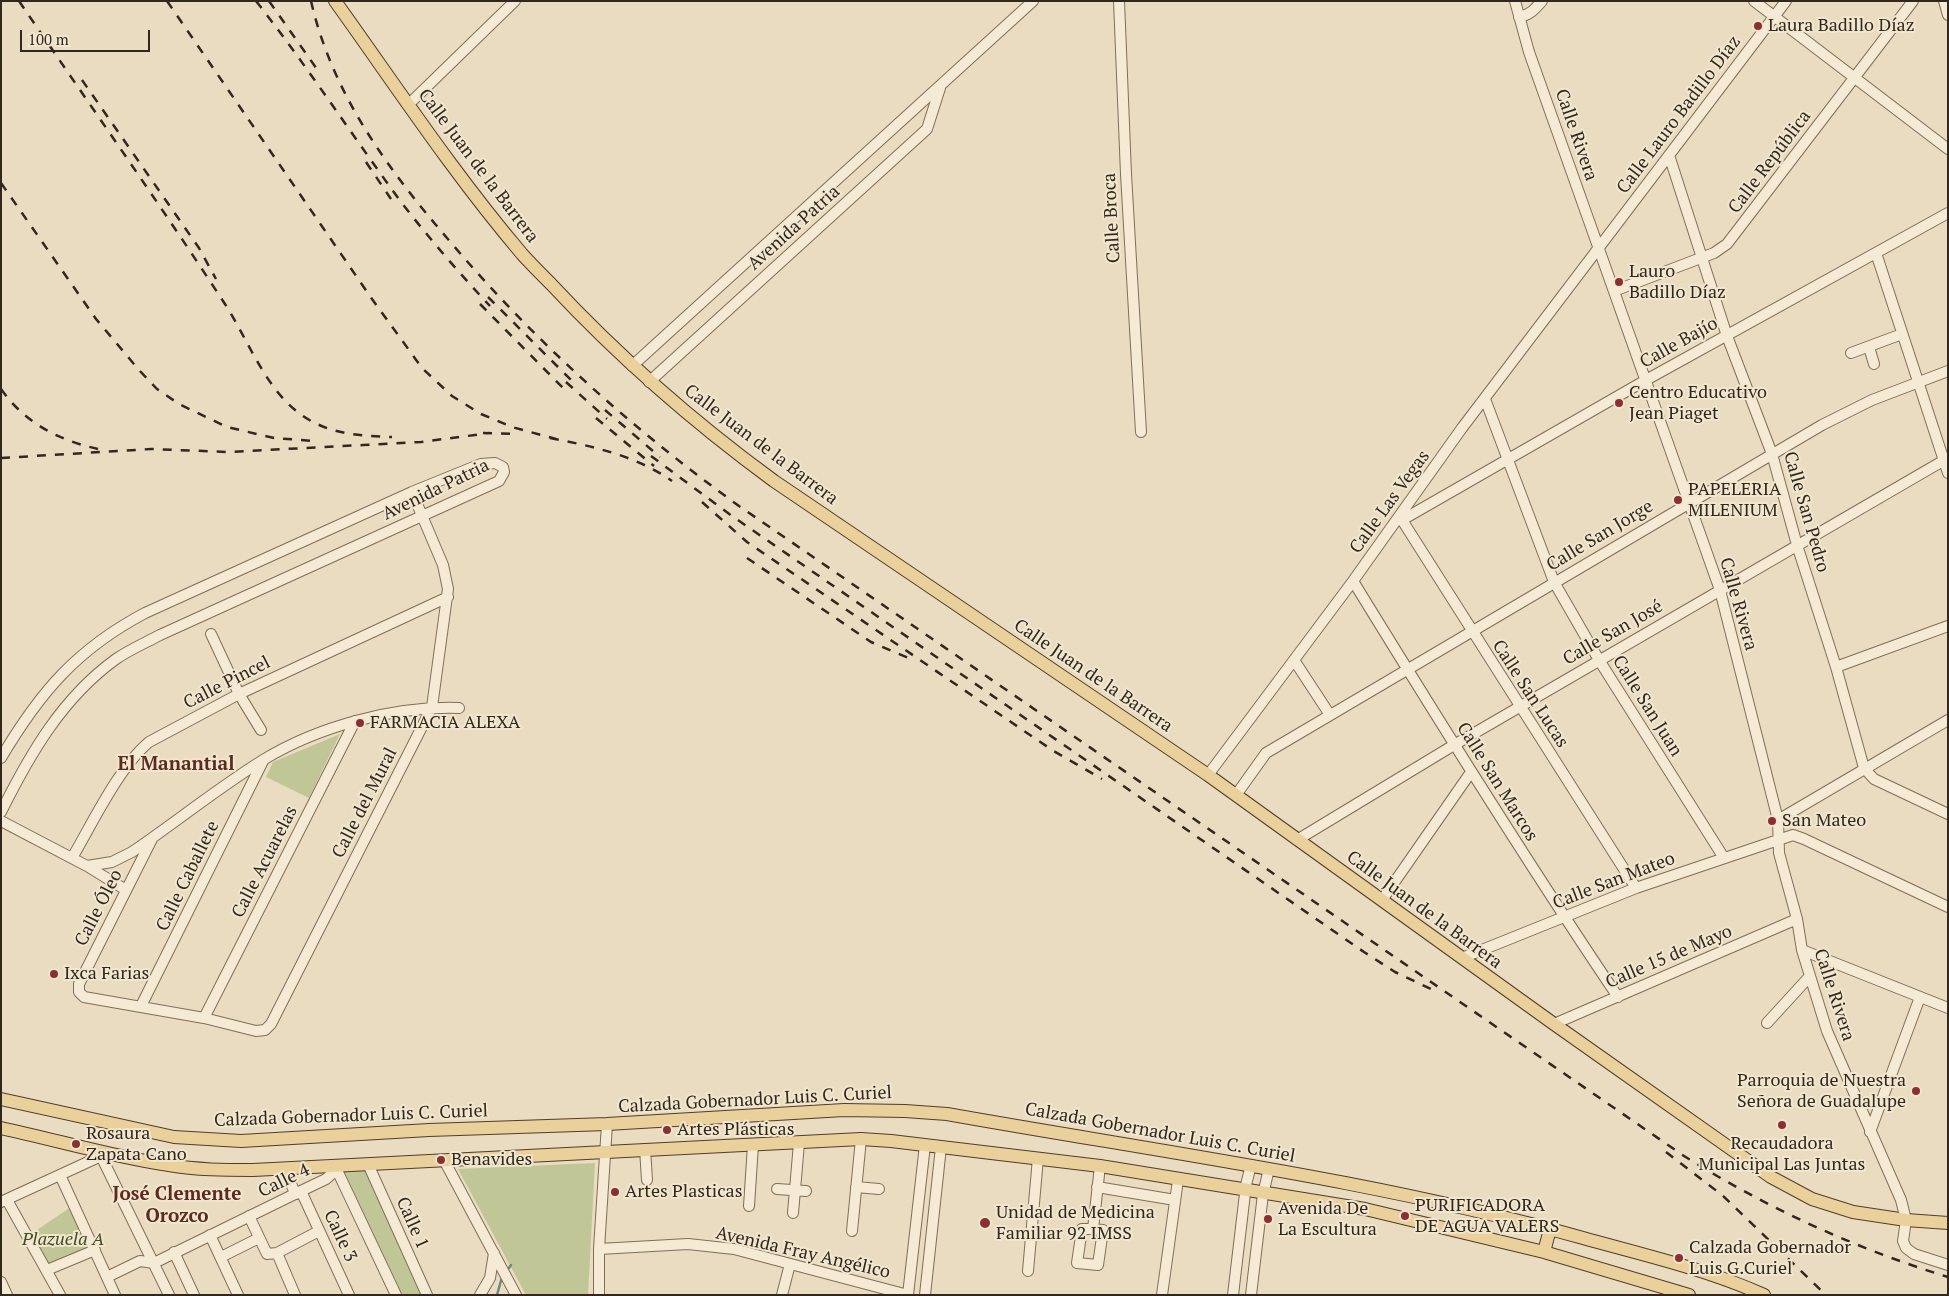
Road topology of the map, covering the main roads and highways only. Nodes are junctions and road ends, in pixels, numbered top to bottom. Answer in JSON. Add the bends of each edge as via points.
{"nodes":[{"id":1,"x":336,"y":1,"type":"edge"},
{"id":2,"x":1,"y":1099,"type":"edge"},
{"id":3,"x":1,"y":1128,"type":"edge"},
{"id":4,"x":1948,"y":1223,"type":"edge"},
{"id":5,"x":1550,"y":1229,"type":"junction"},
{"id":6,"x":1544,"y":1252,"type":"junction"},
{"id":7,"x":1740,"y":1290,"type":"edge"},
{"id":8,"x":1689,"y":1295,"type":"edge"},
{"id":9,"x":1764,"y":1295,"type":"edge"}],
"edges":[{"from":1,"to":4,"type":"main road","name":"Calle Juan de la Barrera","via":[[459,175],[523,254],[632,366],[718,439],[774,481],[1208,775],[1771,1177],[1844,1210]]},
{"from":2,"to":5,"type":"main road","name":"Calzada Gobernador Luis C. Curiel","via":[[174,1137],[255,1141],[844,1110],[947,1114],[1250,1165],[1441,1202]]},
{"from":3,"to":6,"type":"main road","via":[[170,1166],[213,1170],[336,1167],[861,1140],[925,1144],[1100,1166],[1365,1209]]},
{"from":5,"to":6,"type":"main road"},
{"from":5,"to":7,"type":"main road","name":"Calzada Gobernador Luis C. Curiel","via":[[1713,1274]]},
{"from":6,"to":8,"type":"main road"},
{"from":7,"to":9,"type":"main road","name":"Calzada Gobernador Luis C. Curiel"}]}
